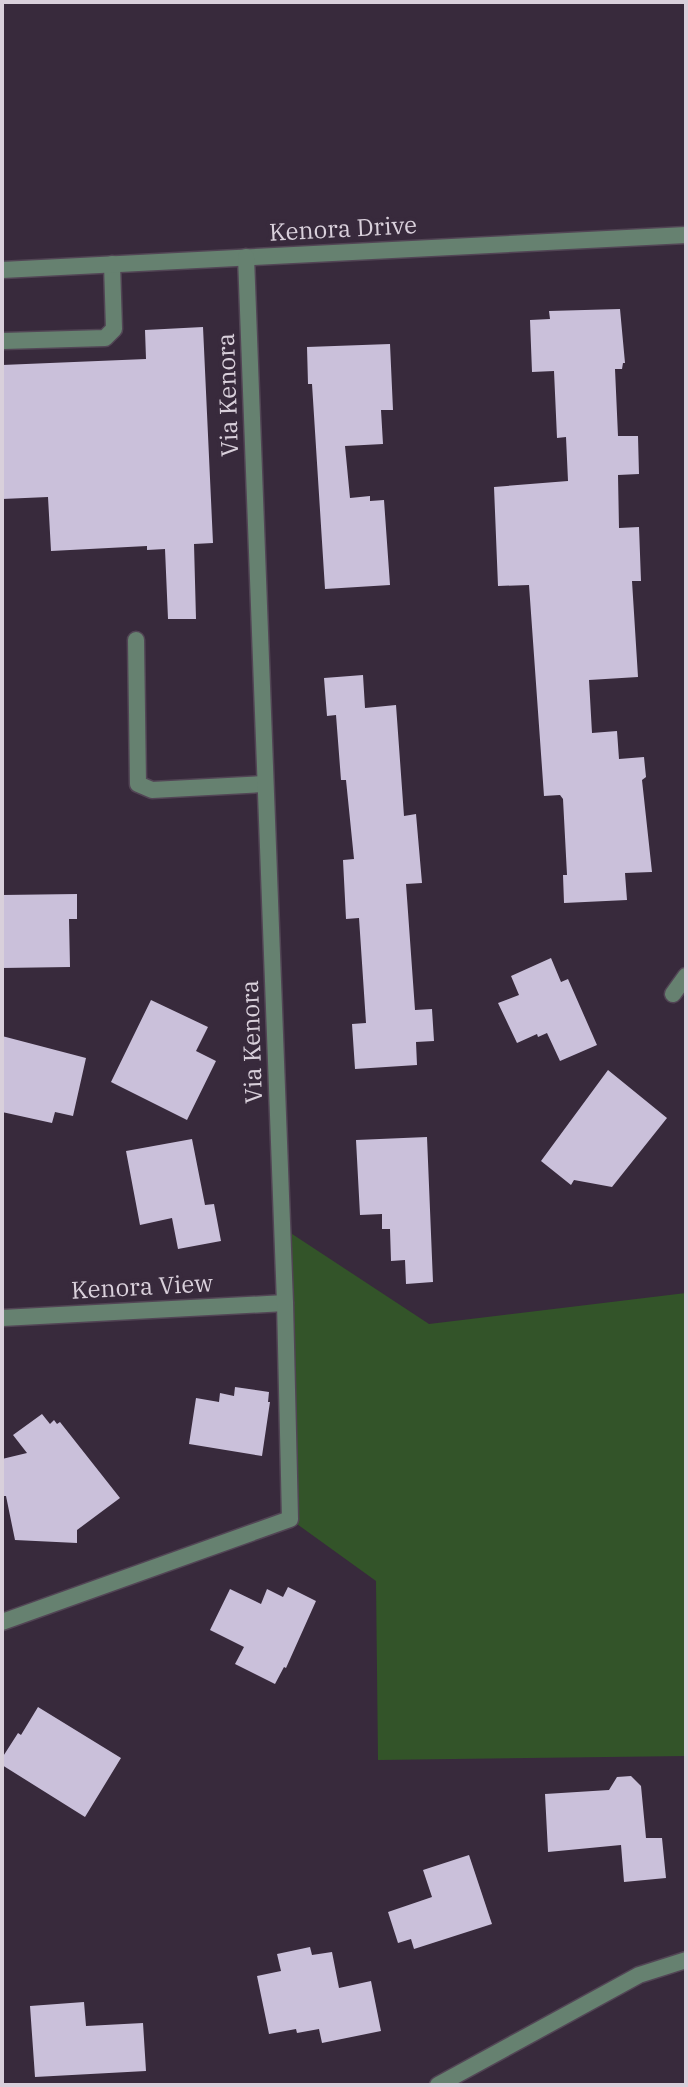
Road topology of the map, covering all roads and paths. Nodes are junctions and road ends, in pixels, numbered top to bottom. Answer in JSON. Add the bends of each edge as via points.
{"nodes":[{"id":1,"x":686,"y":235,"type":"edge"},
{"id":2,"x":246,"y":257,"type":"junction"},
{"id":3,"x":112,"y":264,"type":"junction"},
{"id":4,"x":2,"y":270,"type":"edge"},
{"id":5,"x":3,"y":341,"type":"edge"},
{"id":6,"x":136,"y":640,"type":"dead end"},
{"id":7,"x":265,"y":784,"type":"junction"},
{"id":8,"x":686,"y":976,"type":"edge"},
{"id":9,"x":673,"y":994,"type":"dead end"},
{"id":10,"x":285,"y":1303,"type":"junction"},
{"id":11,"x":2,"y":1318,"type":"edge"},
{"id":12,"x":2,"y":1622,"type":"edge"},
{"id":13,"x":686,"y":1960,"type":"edge"},
{"id":14,"x":438,"y":2085,"type":"edge"}],
"edges":[{"from":1,"to":2,"type":"street","name":"Kenora Drive"},
{"from":2,"to":3,"type":"street","name":"Kenora Drive"},
{"from":2,"to":7,"type":"street","name":"Via Kenora"},
{"from":3,"to":4,"type":"street","name":"Kenora Drive"},
{"from":3,"to":5,"type":"street","via":[[114,329],[105,338]]},
{"from":6,"to":7,"type":"street","via":[[138,784],[152,790]]},
{"from":7,"to":10,"type":"street","name":"Via Kenora"},
{"from":8,"to":9,"type":"street"},
{"from":10,"to":11,"type":"street","name":"Kenora View"},
{"from":10,"to":12,"type":"street","name":"Via Kenora","via":[[290,1519]]},
{"from":13,"to":14,"type":"street","via":[[639,1975]]}]}
